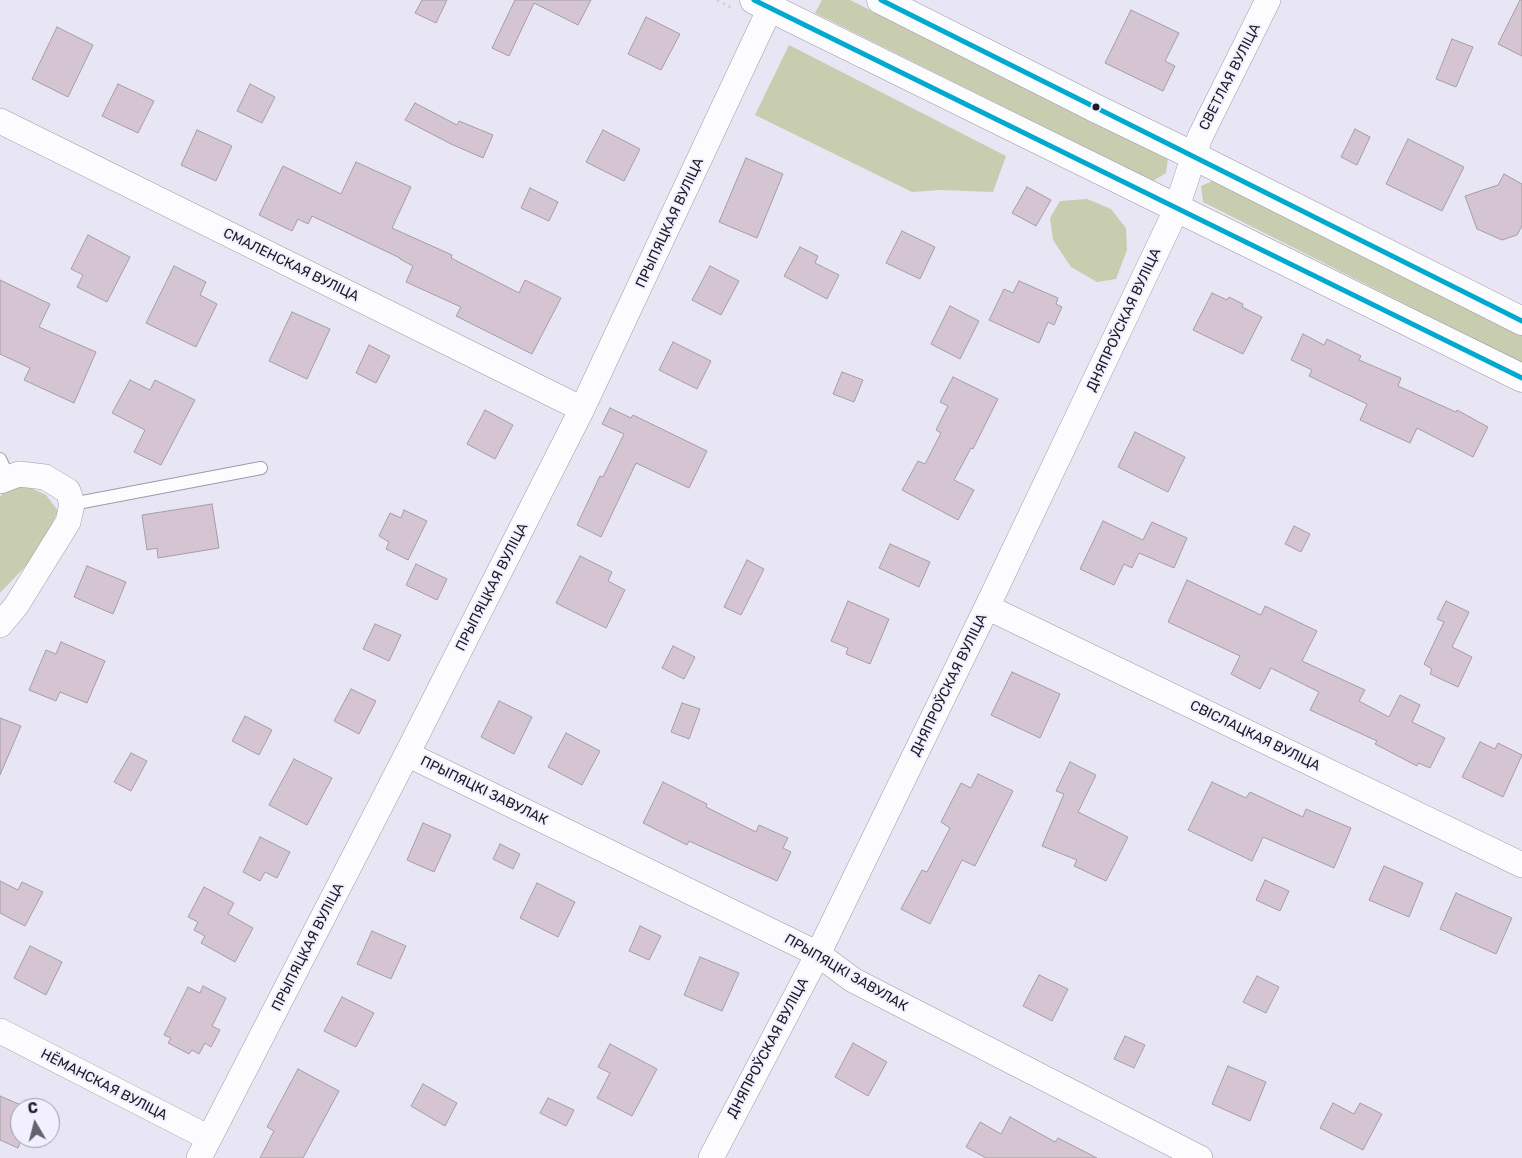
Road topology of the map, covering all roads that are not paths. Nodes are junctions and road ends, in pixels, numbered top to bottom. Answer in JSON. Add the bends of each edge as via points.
{"nodes":[{"id":1,"x":881,"y":0,"type":"edge"},
{"id":2,"x":1268,"y":0,"type":"edge"},
{"id":3,"x":766,"y":3,"type":"edge"},
{"id":4,"x":0,"y":121,"type":"edge"},
{"id":5,"x":1194,"y":156,"type":"junction"},
{"id":6,"x":1177,"y":207,"type":"junction"},
{"id":7,"x":1522,"y":321,"type":"edge"},
{"id":8,"x":1522,"y":378,"type":"edge"},
{"id":9,"x":582,"y":409,"type":"junction"},
{"id":10,"x":261,"y":468,"type":"dead end"},
{"id":11,"x":3,"y":473,"type":"edge"},
{"id":12,"x":72,"y":504,"type":"junction"},
{"id":13,"x":988,"y":607,"type":"junction"},
{"id":14,"x":0,"y":625,"type":"edge"},
{"id":15,"x":408,"y":754,"type":"junction"},
{"id":16,"x":1522,"y":865,"type":"edge"},
{"id":17,"x":818,"y":954,"type":"junction"},
{"id":18,"x":0,"y":1031,"type":"edge"},
{"id":19,"x":204,"y":1148,"type":"edge"},
{"id":20,"x":710,"y":1158,"type":"edge"},
{"id":21,"x":1200,"y":1158,"type":"edge"}],
"edges":[{"from":1,"to":5,"type":"street"},
{"from":2,"to":5,"type":"street","name":"СВЕТЛАЯ ВУЛІЦА","via":[[1200,137]]},
{"from":3,"to":6,"type":"street"},
{"from":3,"to":9,"type":"street","name":"ПРЫПЯЦКАЯ ВУЛІЦА"},
{"from":4,"to":9,"type":"street","name":"СМАЛЕНСКАЯ ВУЛІЦА"},
{"from":5,"to":6,"type":"street","name":"СВЕТЛАЯ ВУЛІЦА"},
{"from":5,"to":7,"type":"street"},
{"from":6,"to":8,"type":"street"},
{"from":6,"to":13,"type":"street","name":"ДНЯПРОЎСКАЯ ВУЛІЦА"},
{"from":9,"to":15,"type":"street","name":"ПРЫПЯЦКАЯ ВУЛІЦА"},
{"from":10,"to":12,"type":"lane"},
{"from":11,"to":12,"type":"street","via":[[44,477],[68,491]]},
{"from":12,"to":14,"type":"street","via":[[68,522],[16,606]]},
{"from":13,"to":16,"type":"street","name":"СВІСЛАЦКАЯ ВУЛІЦА"},
{"from":13,"to":17,"type":"street","name":"ДНЯПРОЎСКАЯ ВУЛІЦА"},
{"from":15,"to":17,"type":"street","name":"ПРЫПЯЦКІ ЗАВУЛАК"},
{"from":15,"to":19,"type":"street","name":"ПРЫПЯЦКАЯ ВУЛІЦА"},
{"from":17,"to":20,"type":"street","name":"ДНЯПРОЎСКАЯ ВУЛІЦА"},
{"from":17,"to":21,"type":"street","name":"ПРЫПЯЦКІ ЗАВУЛАК","via":[[853,980]]},
{"from":18,"to":19,"type":"street","name":"НЁМАНСКАЯ ВУЛІЦА"}]}
